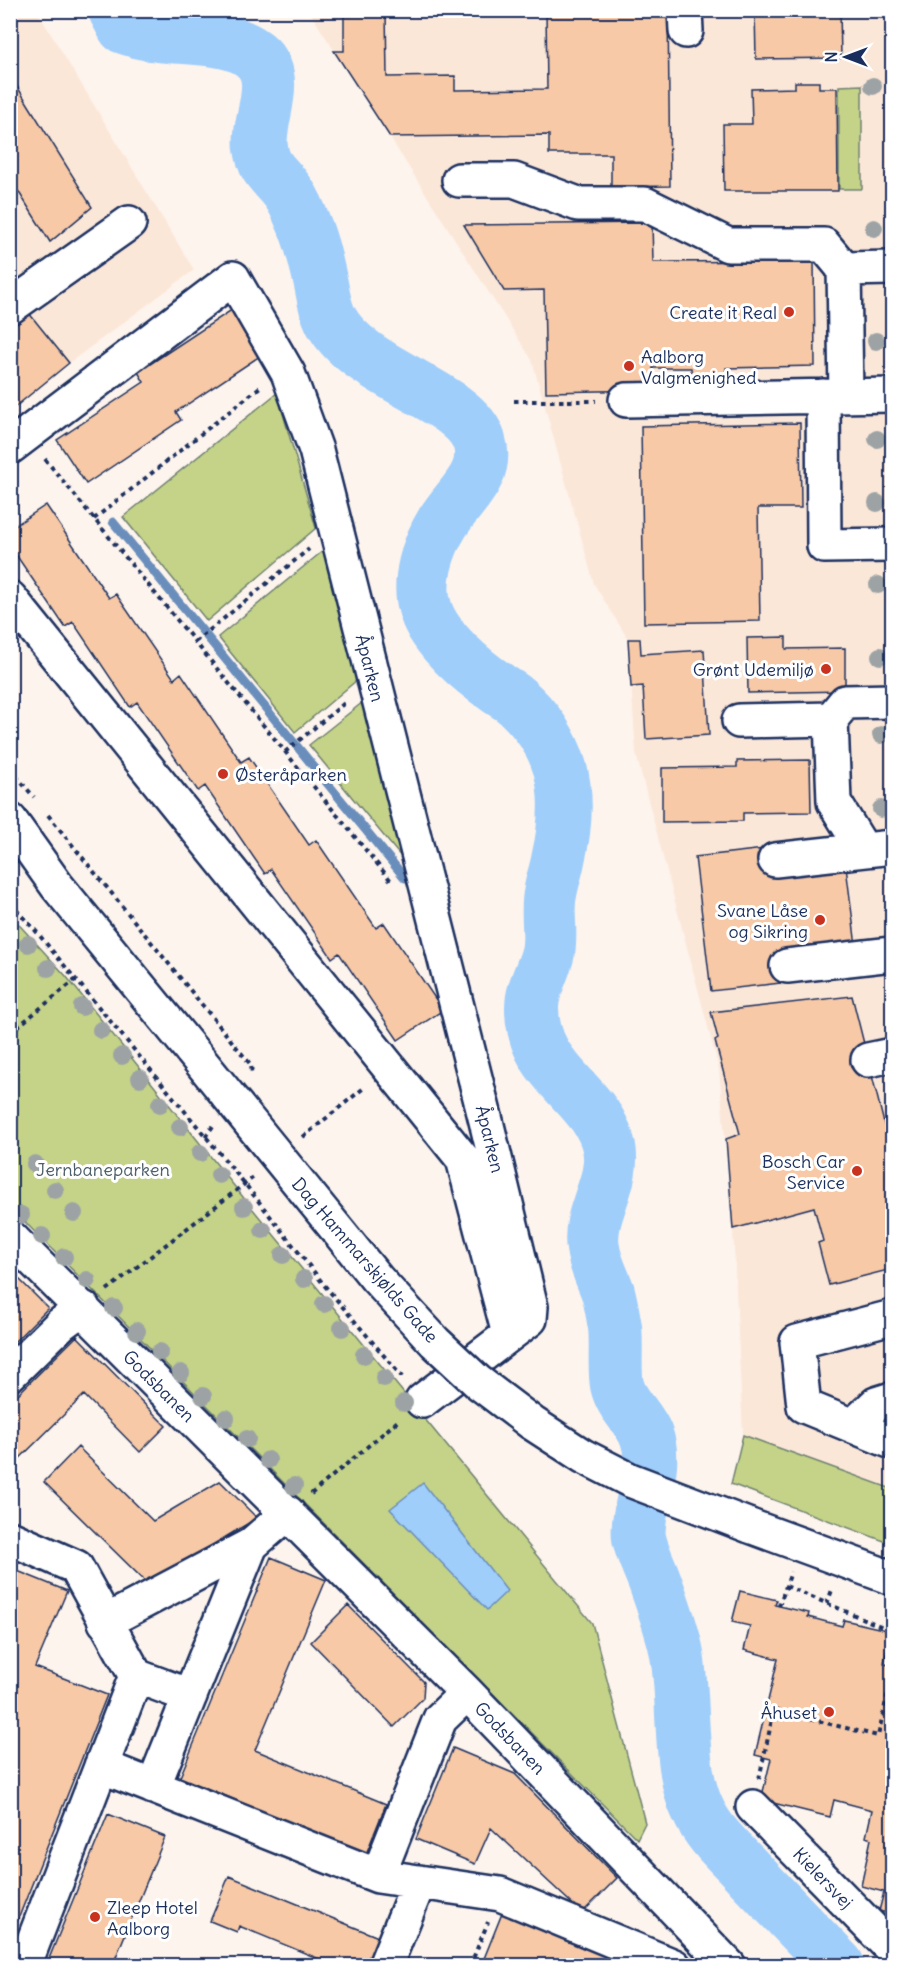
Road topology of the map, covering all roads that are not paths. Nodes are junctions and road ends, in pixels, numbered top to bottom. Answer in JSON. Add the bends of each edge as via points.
{"nodes":[{"id":1,"x":459,"y":180,"type":"dead end"},
{"id":2,"x":129,"y":223,"type":"dead end"},
{"id":3,"x":892,"y":268,"type":"edge"},
{"id":4,"x":844,"y":269,"type":"junction"},
{"id":5,"x":10,"y":307,"type":"edge"},
{"id":6,"x":892,"y":394,"type":"edge"},
{"id":7,"x":834,"y":396,"type":"junction"},
{"id":8,"x":626,"y":400,"type":"road end"},
{"id":9,"x":15,"y":441,"type":"edge"},
{"id":10,"x":892,"y":545,"type":"edge"},
{"id":11,"x":10,"y":598,"type":"edge"},
{"id":12,"x":892,"y":701,"type":"edge"},
{"id":13,"x":831,"y":719,"type":"junction"},
{"id":14,"x":739,"y":722,"type":"dead end"},
{"id":15,"x":10,"y":820,"type":"edge"},
{"id":16,"x":878,"y":848,"type":"edge"},
{"id":17,"x":10,"y":849,"type":"edge"},
{"id":18,"x":775,"y":860,"type":"dead end"},
{"id":19,"x":57,"y":886,"type":"junction"},
{"id":20,"x":892,"y":954,"type":"edge"},
{"id":21,"x":787,"y":966,"type":"dead end"},
{"id":22,"x":10,"y":1237,"type":"edge"},
{"id":23,"x":83,"y":1308,"type":"junction"},
{"id":24,"x":892,"y":1317,"type":"edge"},
{"id":25,"x":509,"y":1334,"type":"junction"},
{"id":26,"x":10,"y":1374,"type":"edge"},
{"id":27,"x":892,"y":1400,"type":"edge"},
{"id":28,"x":422,"y":1401,"type":"road end"},
{"id":29,"x":853,"y":1426,"type":"junction"},
{"id":30,"x":892,"y":1442,"type":"edge"},
{"id":31,"x":288,"y":1513,"type":"junction"},
{"id":32,"x":10,"y":1538,"type":"edge"},
{"id":33,"x":251,"y":1545,"type":"junction"},
{"id":34,"x":892,"y":1578,"type":"edge"},
{"id":35,"x":105,"y":1622,"type":"junction"},
{"id":36,"x":136,"y":1676,"type":"junction"},
{"id":37,"x":467,"y":1694,"type":"junction"},
{"id":38,"x":190,"y":1696,"type":"junction"},
{"id":39,"x":101,"y":1766,"type":"junction"},
{"id":40,"x":153,"y":1787,"type":"junction"},
{"id":41,"x":753,"y":1807,"type":"dead end"},
{"id":42,"x":378,"y":1876,"type":"junction"},
{"id":43,"x":419,"y":1882,"type":"junction"},
{"id":44,"x":892,"y":1949,"type":"edge"},
{"id":45,"x":24,"y":1965,"type":"edge"},
{"id":46,"x":385,"y":1965,"type":"edge"},
{"id":47,"x":674,"y":1965,"type":"edge"},
{"id":48,"x":729,"y":1965,"type":"edge"}],
"edges":[{"from":1,"to":4,"type":"street","via":[[514,180],[578,204],[645,204],[728,245],[824,245]]},
{"from":2,"to":5,"type":"street"},
{"from":3,"to":4,"type":"street"},
{"from":4,"to":7,"type":"street"},
{"from":6,"to":7,"type":"street"},
{"from":7,"to":8,"type":"street"},
{"from":7,"to":10,"type":"street","via":[[824,546]]},
{"from":9,"to":25,"type":"street","name":"Åparken","via":[[232,278],[285,367],[316,450],[531,1306],[530,1319]]},
{"from":11,"to":25,"type":"street","name":"Åparken","via":[[463,1159]]},
{"from":12,"to":13,"type":"street","via":[[845,702]]},
{"from":13,"to":14,"type":"street"},
{"from":13,"to":16,"type":"street","via":[[834,802]]},
{"from":15,"to":19,"type":"street","name":"Dag Hammarskjølds Gade"},
{"from":16,"to":18,"type":"street"},
{"from":17,"to":19,"type":"street","name":"Dag Hammarskjølds Gade"},
{"from":19,"to":34,"type":"street","name":"Dag Hammarskjølds Gade","bridge":true,"via":[[377,1279],[478,1382],[532,1424],[630,1480]]},
{"from":20,"to":21,"type":"street"},
{"from":22,"to":23,"type":"street","name":"Godsbanen"},
{"from":23,"to":26,"type":"street"},
{"from":23,"to":31,"type":"street","name":"Godsbanen"},
{"from":24,"to":29,"type":"street","via":[[797,1342],[804,1406]]},
{"from":25,"to":28,"type":"street","name":"Åparken"},
{"from":27,"to":29,"type":"street","via":[[876,1404]]},
{"from":29,"to":30,"type":"street"},
{"from":31,"to":33,"type":"street"},
{"from":31,"to":37,"type":"street","name":"Godsbanen"},
{"from":32,"to":35,"type":"street","via":[[76,1567]]},
{"from":33,"to":35,"type":"street"},
{"from":33,"to":38,"type":"street"},
{"from":35,"to":36,"type":"street"},
{"from":36,"to":38,"type":"street"},
{"from":36,"to":39,"type":"street"},
{"from":37,"to":42,"type":"street","via":[[440,1719]]},
{"from":37,"to":48,"type":"street","name":"Godsbanen"},
{"from":38,"to":40,"type":"street"},
{"from":39,"to":40,"type":"street"},
{"from":39,"to":45,"type":"street"},
{"from":40,"to":42,"type":"street"},
{"from":41,"to":44,"type":"street","name":"Kielersvej"},
{"from":42,"to":43,"type":"street"},
{"from":43,"to":46,"type":"street"},
{"from":43,"to":47,"type":"street","via":[[500,1894]]}]}
